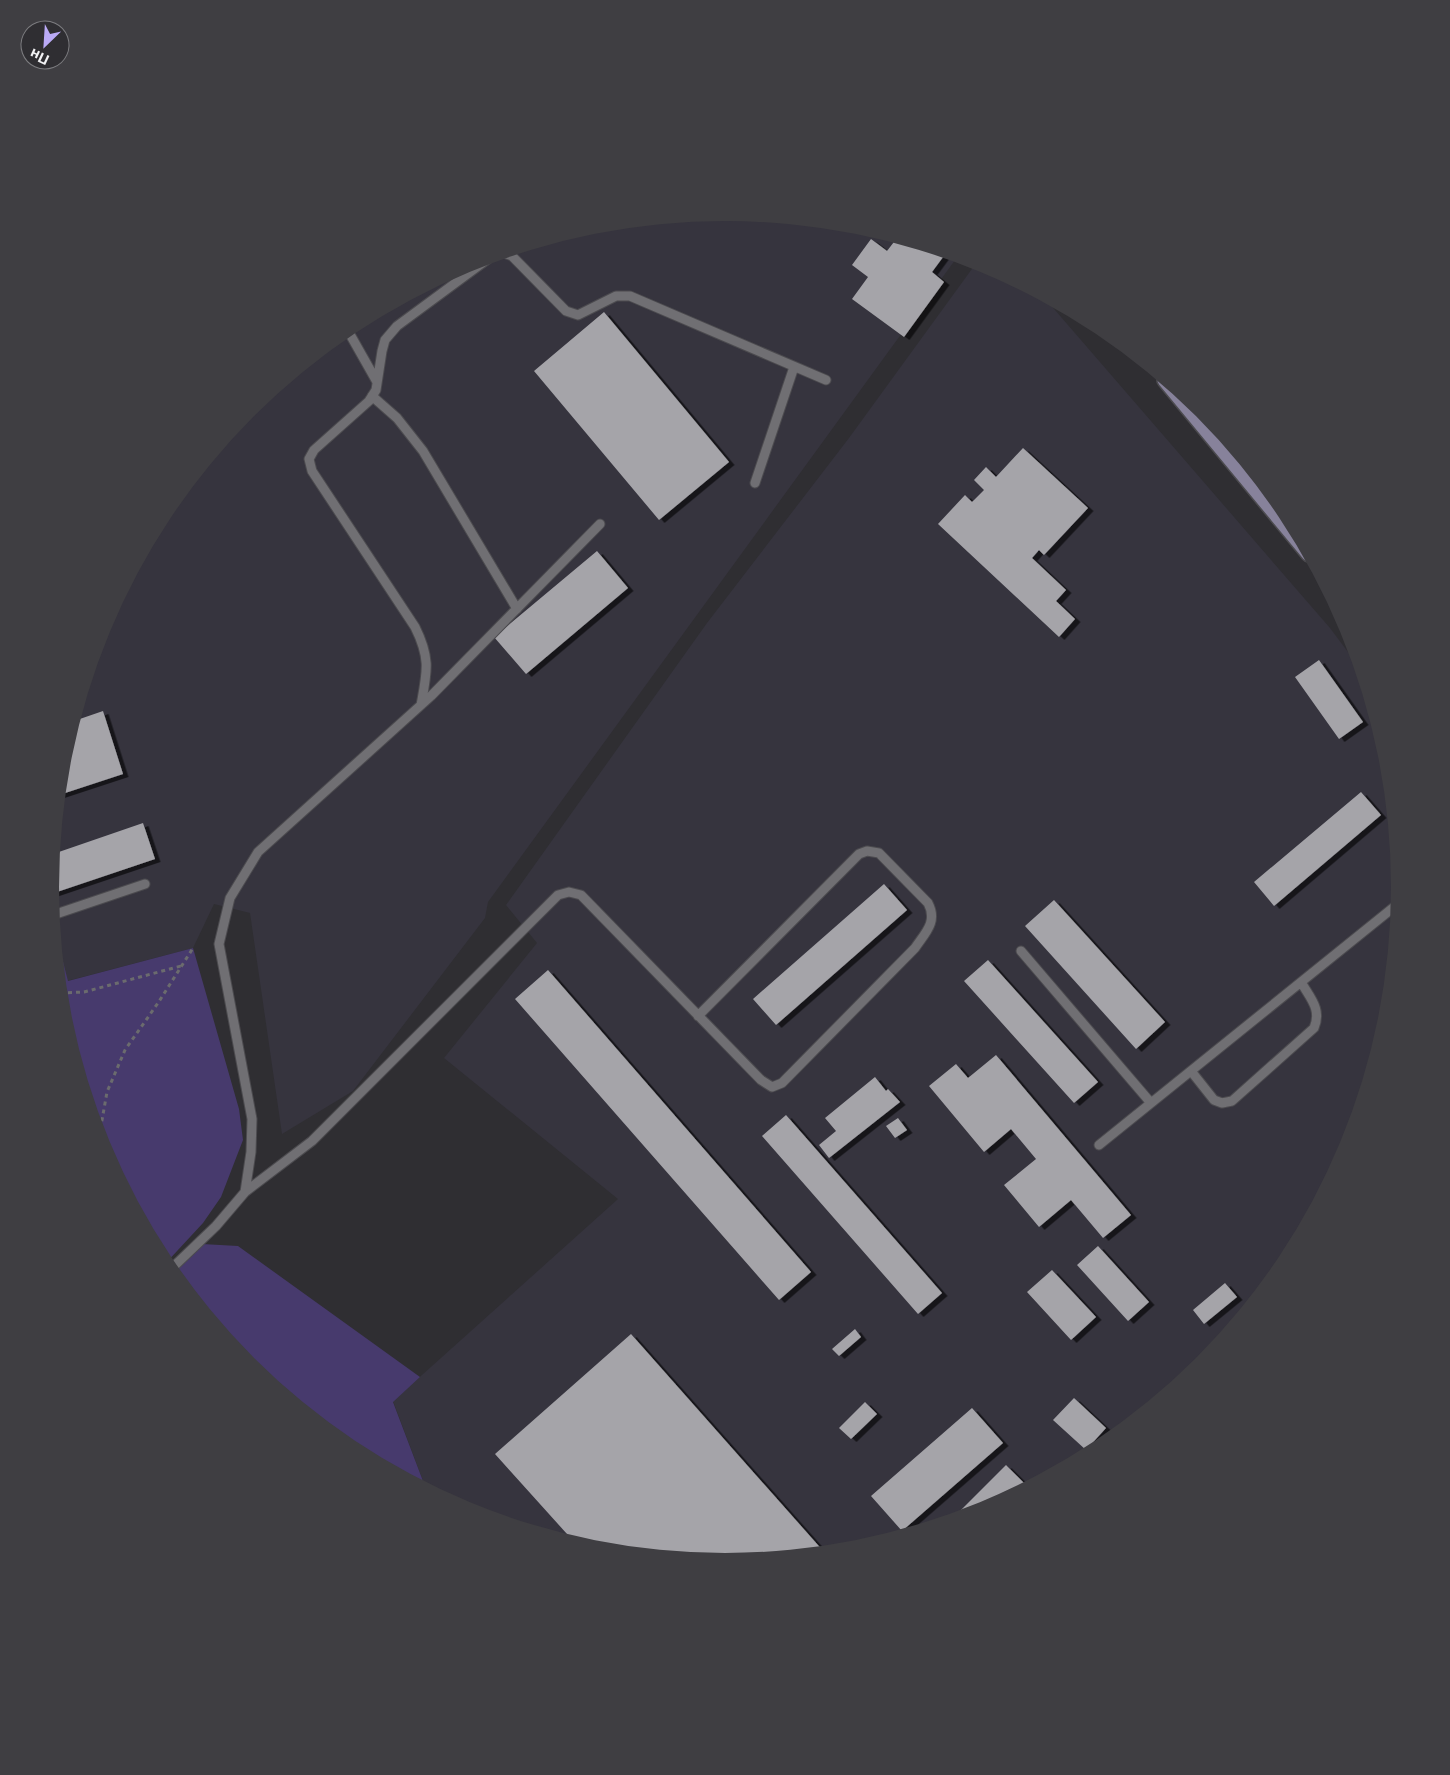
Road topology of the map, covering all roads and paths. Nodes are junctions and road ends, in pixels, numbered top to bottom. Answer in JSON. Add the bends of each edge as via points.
{"nodes":[{"id":1,"x":513,"y":257,"type":"edge"},
{"id":2,"x":463,"y":275,"type":"edge"},
{"id":3,"x":351,"y":337,"type":"edge"},
{"id":4,"x":794,"y":367,"type":"junction"},
{"id":5,"x":826,"y":380,"type":"dead end"},
{"id":6,"x":377,"y":383,"type":"junction"},
{"id":7,"x":372,"y":396,"type":"junction"},
{"id":8,"x":1190,"y":411,"type":"edge"},
{"id":9,"x":755,"y":483,"type":"dead end"},
{"id":10,"x":600,"y":524,"type":"dead end"},
{"id":11,"x":1283,"y":524,"type":"edge"},
{"id":12,"x":518,"y":609,"type":"junction"},
{"id":13,"x":421,"y":705,"type":"junction"},
{"id":14,"x":145,"y":884,"type":"dead end"},
{"id":15,"x":1391,"y":909,"type":"edge"},
{"id":16,"x":60,"y":913,"type":"edge"},
{"id":17,"x":193,"y":948,"type":"dead end"},
{"id":18,"x":1021,"y":952,"type":"dead end"},
{"id":19,"x":182,"y":966,"type":"junction"},
{"id":20,"x":1301,"y":982,"type":"junction"},
{"id":21,"x":67,"y":993,"type":"edge"},
{"id":22,"x":698,"y":1016,"type":"junction"},
{"id":23,"x":1190,"y":1071,"type":"junction"},
{"id":24,"x":1151,"y":1103,"type":"junction"},
{"id":25,"x":102,"y":1122,"type":"edge"},
{"id":26,"x":1099,"y":1145,"type":"dead end"},
{"id":27,"x":245,"y":1192,"type":"junction"},
{"id":28,"x":176,"y":1265,"type":"edge"}],
"edges":[{"from":1,"to":4,"type":"lane","via":[[566,311],[578,315],[616,296],[630,296]]},
{"from":2,"to":6,"type":"lane","via":[[397,326],[385,340]]},
{"from":3,"to":6,"type":"lane"},
{"from":4,"to":5,"type":"lane"},
{"from":4,"to":9,"type":"lane"},
{"from":6,"to":7,"type":"lane"},
{"from":7,"to":12,"type":"lane","via":[[398,418],[423,451]]},
{"from":7,"to":13,"type":"lane","via":[[314,450],[309,459],[312,471],[424,644],[427,669]]},
{"from":8,"to":11,"type":"street"},
{"from":10,"to":12,"type":"lane"},
{"from":12,"to":13,"type":"lane"},
{"from":13,"to":27,"type":"lane","via":[[258,852],[230,898],[219,944],[252,1119]]},
{"from":14,"to":16,"type":"lane"},
{"from":15,"to":20,"type":"lane"},
{"from":17,"to":19,"type":"path"},
{"from":18,"to":24,"type":"lane"},
{"from":19,"to":21,"type":"path","via":[[84,992]]},
{"from":19,"to":25,"type":"path","via":[[125,1050],[107,1092]]},
{"from":20,"to":23,"type":"lane"},
{"from":20,"to":23,"type":"lane","via":[[1317,1009],[1314,1028],[1232,1101],[1222,1103],[1214,1100]]},
{"from":22,"to":22,"type":"lane","via":[[859,854],[867,851],[878,853],[932,911],[932,923],[914,948],[782,1083],[772,1086],[761,1080]]},
{"from":22,"to":27,"type":"lane","via":[[581,895],[569,892],[558,895],[312,1141]]},
{"from":23,"to":24,"type":"lane"},
{"from":24,"to":26,"type":"lane"},
{"from":27,"to":28,"type":"lane","via":[[216,1226]]}]}
